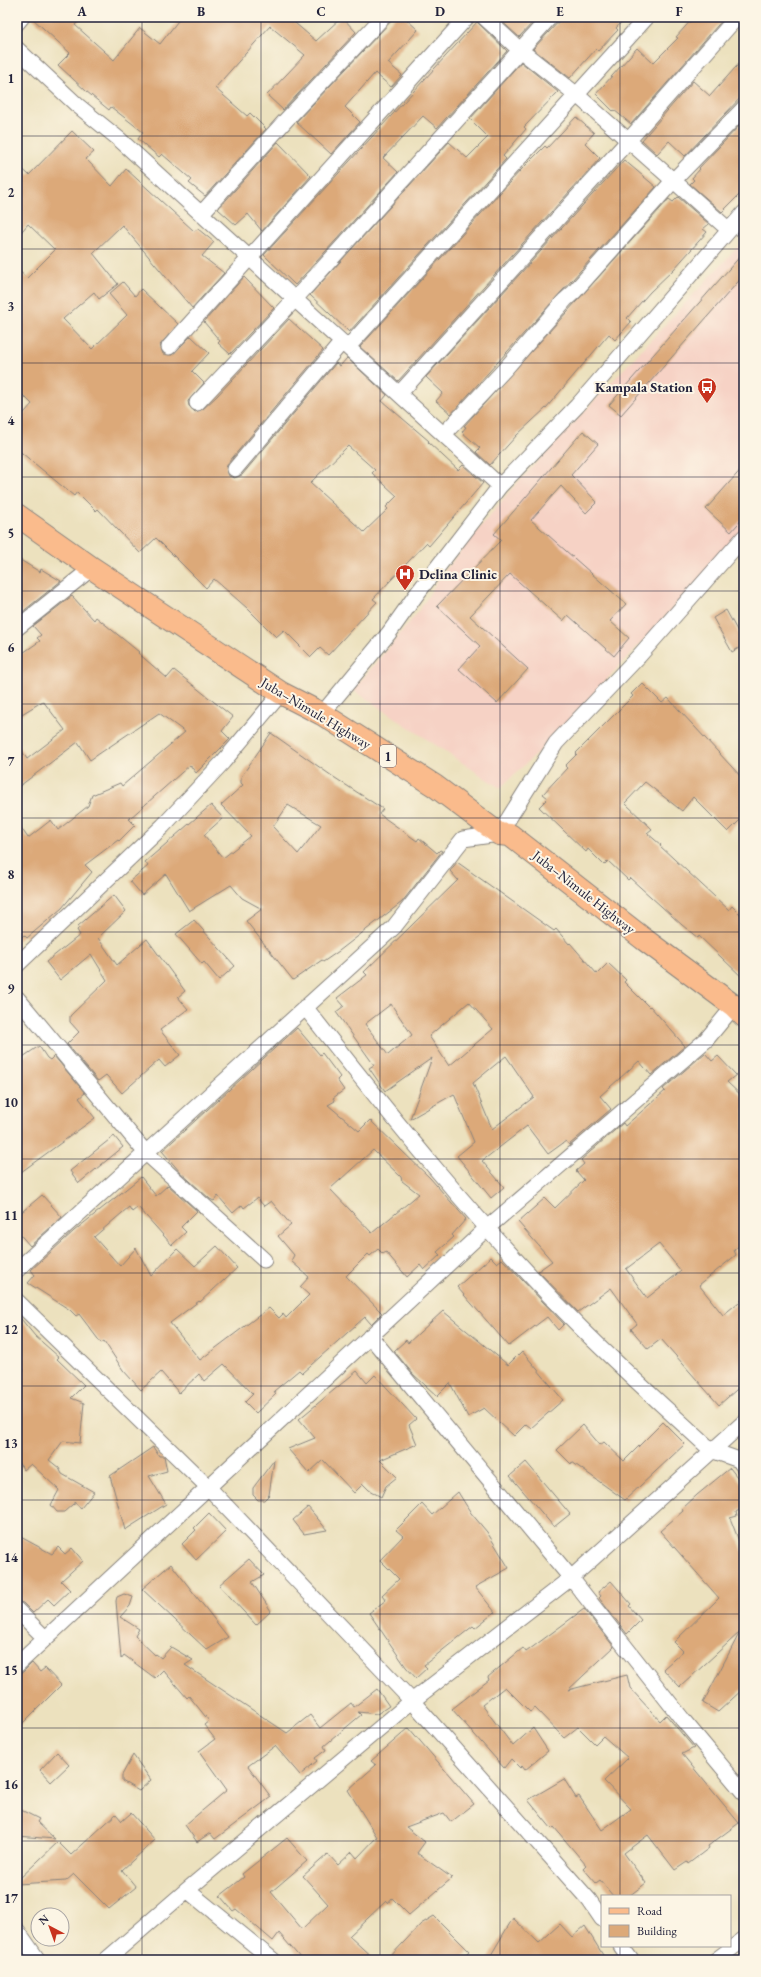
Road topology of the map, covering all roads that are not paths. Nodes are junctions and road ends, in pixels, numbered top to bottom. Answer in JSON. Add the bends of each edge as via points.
{"nodes":[{"id":1,"x":22,"y":17,"type":"edge"},
{"id":2,"x":383,"y":17,"type":"edge"},
{"id":3,"x":467,"y":17,"type":"edge"},
{"id":4,"x":484,"y":17,"type":"edge"},
{"id":5,"x":550,"y":17,"type":"edge"},
{"id":6,"x":647,"y":17,"type":"edge"},
{"id":7,"x":737,"y":17,"type":"edge"},
{"id":8,"x":17,"y":23,"type":"edge"},
{"id":9,"x":17,"y":49,"type":"edge"},
{"id":10,"x":520,"y":50,"type":"junction"},
{"id":11,"x":577,"y":95,"type":"junction"},
{"id":12,"x":744,"y":108,"type":"edge"},
{"id":13,"x":628,"y":141,"type":"junction"},
{"id":14,"x":674,"y":181,"type":"junction"},
{"id":15,"x":744,"y":213,"type":"edge"},
{"id":16,"x":201,"y":214,"type":"junction"},
{"id":17,"x":729,"y":230,"type":"junction"},
{"id":18,"x":250,"y":258,"type":"junction"},
{"id":19,"x":295,"y":299,"type":"junction"},
{"id":20,"x":345,"y":344,"type":"junction"},
{"id":21,"x":169,"y":347,"type":"dead end"},
{"id":22,"x":399,"y":394,"type":"junction"},
{"id":23,"x":197,"y":403,"type":"dead end"},
{"id":24,"x":444,"y":434,"type":"junction"},
{"id":25,"x":235,"y":469,"type":"dead end"},
{"id":26,"x":500,"y":486,"type":"junction"},
{"id":27,"x":17,"y":515,"type":"edge"},
{"id":28,"x":744,"y":537,"type":"edge"},
{"id":29,"x":92,"y":568,"type":"junction"},
{"id":30,"x":17,"y":628,"type":"edge"},
{"id":31,"x":281,"y":693,"type":"junction"},
{"id":32,"x":322,"y":714,"type":"junction"},
{"id":33,"x":499,"y":834,"type":"junction"},
{"id":34,"x":17,"y":965,"type":"edge"},
{"id":35,"x":17,"y":998,"type":"edge"},
{"id":36,"x":305,"y":1007,"type":"junction"},
{"id":37,"x":739,"y":1011,"type":"edge"},
{"id":38,"x":146,"y":1153,"type":"junction"},
{"id":39,"x":487,"y":1228,"type":"junction"},
{"id":40,"x":264,"y":1260,"type":"dead end"},
{"id":41,"x":17,"y":1270,"type":"edge"},
{"id":42,"x":17,"y":1301,"type":"edge"},
{"id":43,"x":370,"y":1336,"type":"junction"},
{"id":44,"x":744,"y":1422,"type":"edge"},
{"id":45,"x":711,"y":1450,"type":"junction"},
{"id":46,"x":744,"y":1466,"type":"edge"},
{"id":47,"x":208,"y":1487,"type":"junction"},
{"id":48,"x":571,"y":1578,"type":"junction"},
{"id":49,"x":17,"y":1610,"type":"edge"},
{"id":50,"x":45,"y":1638,"type":"junction"},
{"id":51,"x":17,"y":1665,"type":"edge"},
{"id":52,"x":412,"y":1701,"type":"junction"},
{"id":53,"x":744,"y":1793,"type":"edge"},
{"id":54,"x":187,"y":1890,"type":"junction"},
{"id":55,"x":601,"y":1917,"type":"edge"},
{"id":56,"x":17,"y":1930,"type":"edge"},
{"id":57,"x":744,"y":1939,"type":"edge"},
{"id":58,"x":622,"y":1947,"type":"edge"},
{"id":59,"x":38,"y":1960,"type":"edge"},
{"id":60,"x":106,"y":1960,"type":"edge"},
{"id":61,"x":273,"y":1960,"type":"edge"},
{"id":62,"x":631,"y":1960,"type":"edge"},
{"id":63,"x":716,"y":1960,"type":"edge"}],
"edges":[{"from":1,"to":8,"type":"street"},
{"from":2,"to":16,"type":"street"},
{"from":3,"to":18,"type":"street"},
{"from":4,"to":10,"type":"street"},
{"from":5,"to":10,"type":"street"},
{"from":6,"to":11,"type":"street"},
{"from":7,"to":13,"type":"street"},
{"from":9,"to":16,"type":"street"},
{"from":10,"to":11,"type":"street"},
{"from":10,"to":19,"type":"street"},
{"from":11,"to":13,"type":"street"},
{"from":11,"to":20,"type":"street"},
{"from":12,"to":14,"type":"street"},
{"from":13,"to":14,"type":"street"},
{"from":13,"to":22,"type":"street"},
{"from":14,"to":17,"type":"street"},
{"from":14,"to":24,"type":"street"},
{"from":15,"to":17,"type":"street"},
{"from":16,"to":18,"type":"street"},
{"from":17,"to":26,"type":"street","via":[[577,406]]},
{"from":18,"to":19,"type":"street"},
{"from":18,"to":21,"type":"street"},
{"from":19,"to":20,"type":"street"},
{"from":19,"to":23,"type":"street"},
{"from":20,"to":22,"type":"street"},
{"from":20,"to":25,"type":"street"},
{"from":22,"to":24,"type":"street"},
{"from":24,"to":26,"type":"street"},
{"from":26,"to":32,"type":"street","via":[[389,633]]},
{"from":27,"to":29,"type":"main road","name":"Juba–Nimule Highway","number":"1"},
{"from":28,"to":33,"type":"street","via":[[639,656],[556,743]]},
{"from":29,"to":30,"type":"street"},
{"from":29,"to":31,"type":"main road","name":"Juba–Nimule Highway","number":"1"},
{"from":31,"to":32,"type":"main road","name":"Juba–Nimule Highway","number":"1"},
{"from":31,"to":34,"type":"street","via":[[163,826]]},
{"from":32,"to":33,"type":"main road","name":"Juba–Nimule Highway","number":"1","via":[[435,786]]},
{"from":33,"to":36,"type":"street","via":[[463,839],[394,927]]},
{"from":33,"to":37,"type":"main road","name":"Juba–Nimule Highway","number":"1","via":[[510,835]]},
{"from":35,"to":38,"type":"street"},
{"from":36,"to":38,"type":"street"},
{"from":36,"to":39,"type":"street"},
{"from":37,"to":39,"type":"street"},
{"from":38,"to":40,"type":"street"},
{"from":38,"to":41,"type":"street"},
{"from":39,"to":43,"type":"street"},
{"from":39,"to":45,"type":"street","via":[[581,1328]]},
{"from":42,"to":47,"type":"street"},
{"from":43,"to":47,"type":"street"},
{"from":43,"to":48,"type":"street"},
{"from":44,"to":45,"type":"street"},
{"from":45,"to":46,"type":"street","via":[[739,1460]]},
{"from":45,"to":48,"type":"street"},
{"from":47,"to":50,"type":"street"},
{"from":47,"to":52,"type":"street"},
{"from":48,"to":52,"type":"street"},
{"from":48,"to":53,"type":"street"},
{"from":49,"to":50,"type":"street"},
{"from":50,"to":51,"type":"street"},
{"from":52,"to":54,"type":"street"},
{"from":52,"to":55,"type":"street"},
{"from":54,"to":60,"type":"street"},
{"from":54,"to":61,"type":"street"},
{"from":56,"to":59,"type":"street"},
{"from":57,"to":63,"type":"street"},
{"from":58,"to":62,"type":"street"}]}
